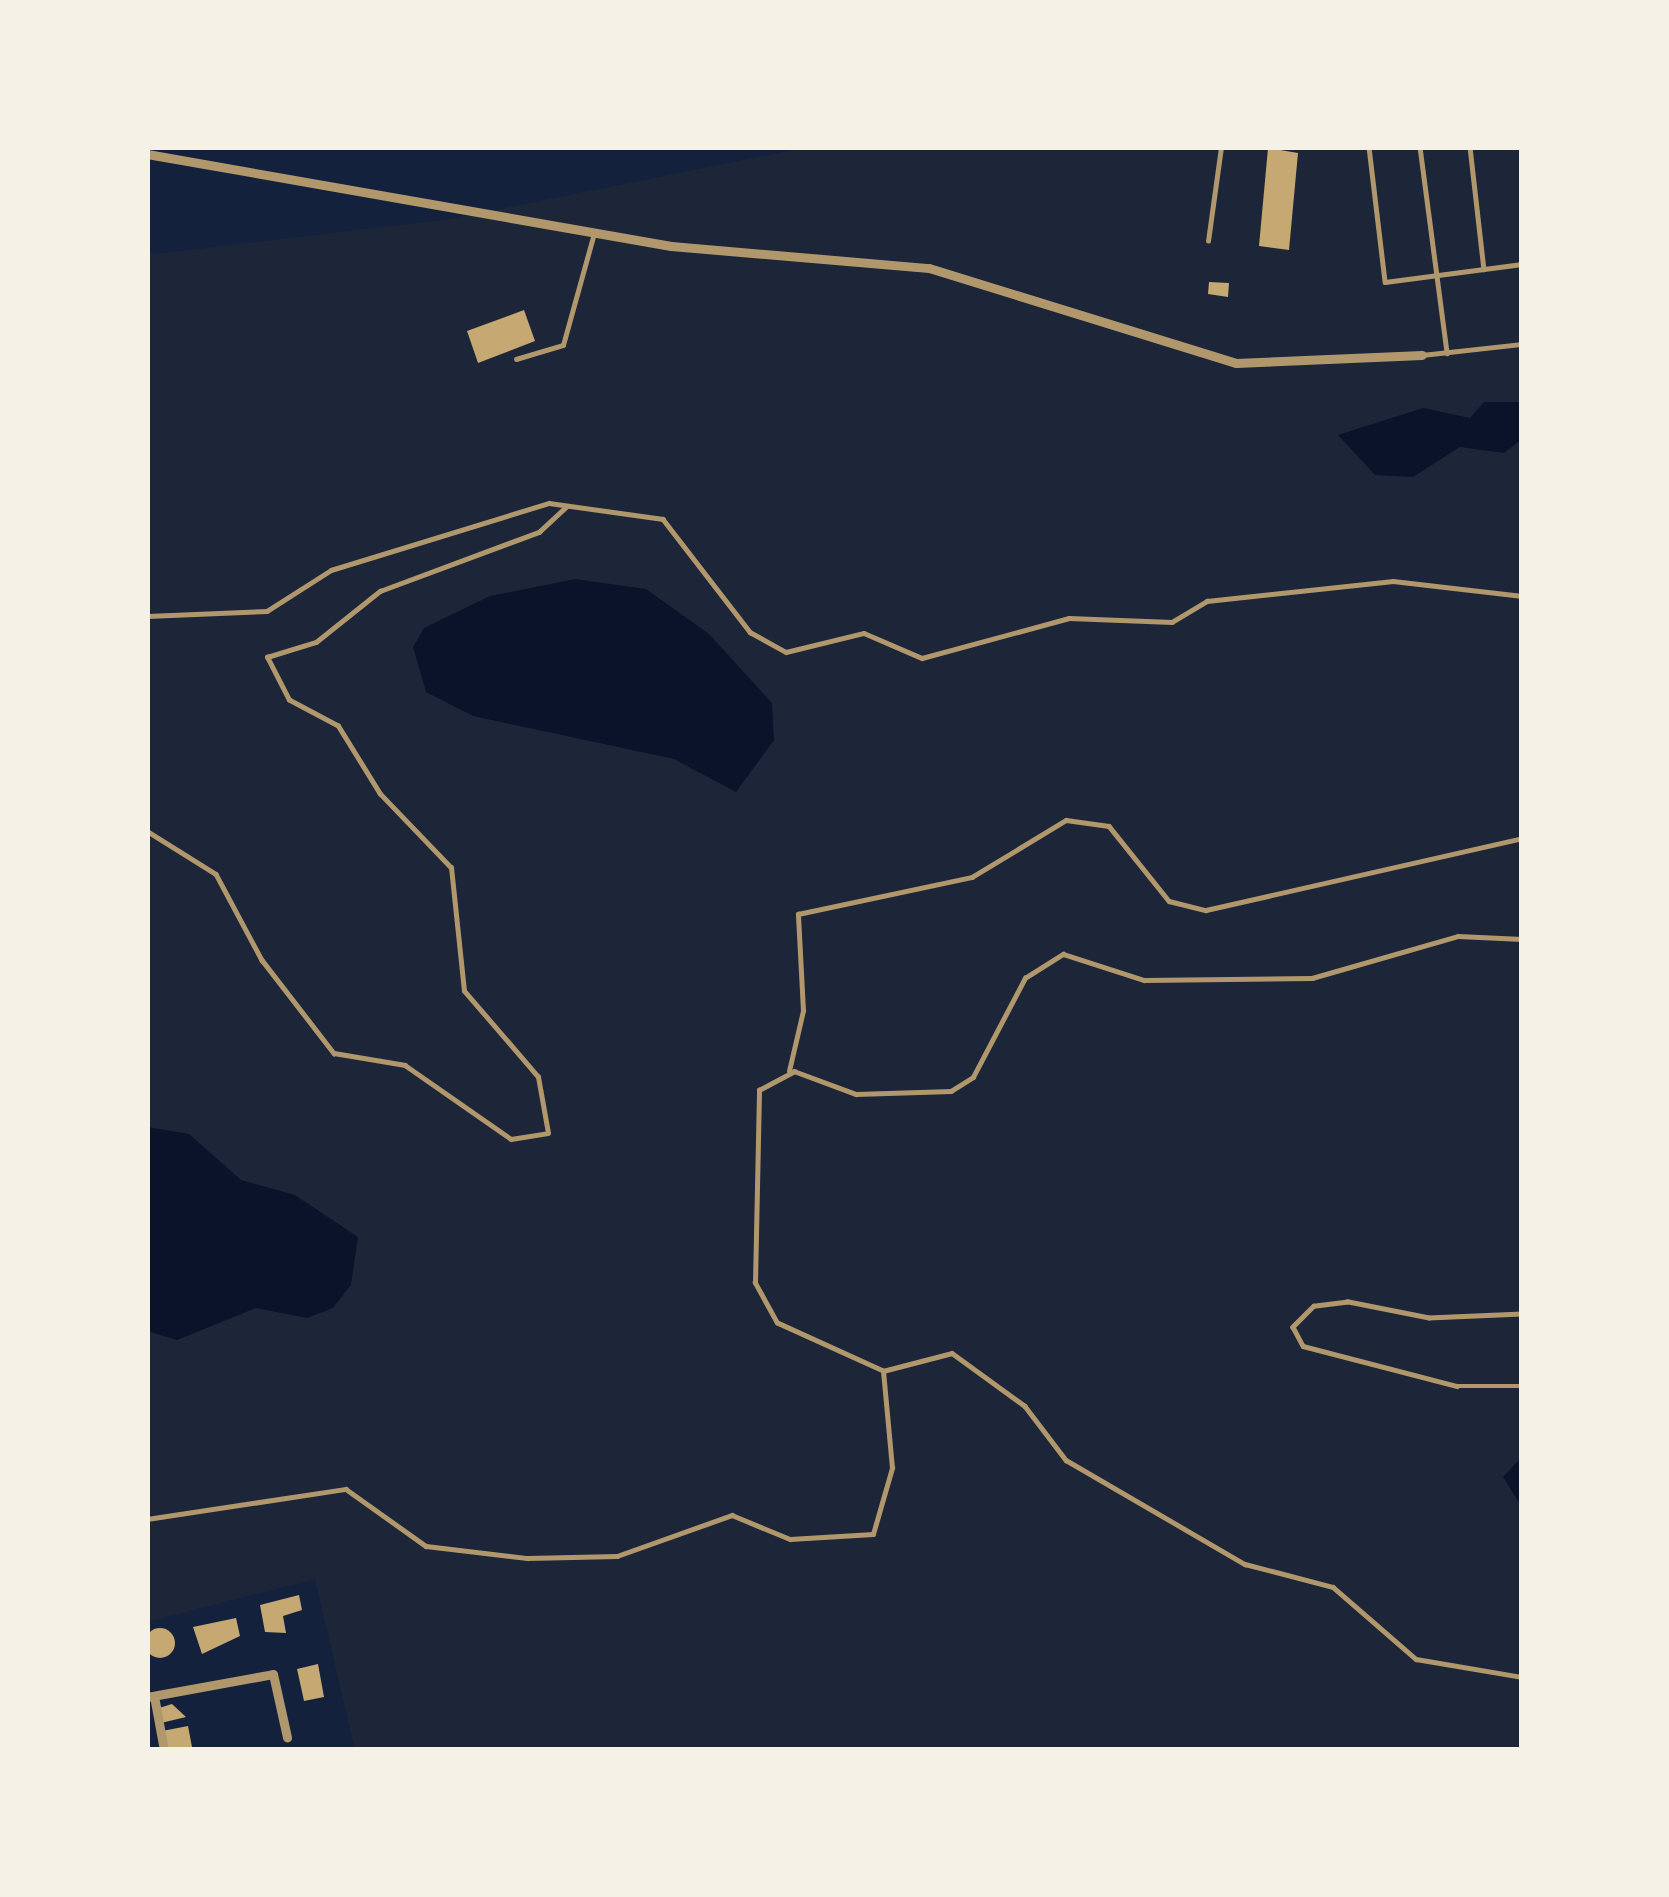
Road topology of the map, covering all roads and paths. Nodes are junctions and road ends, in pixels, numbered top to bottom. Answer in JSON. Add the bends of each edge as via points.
{"nodes":[{"id":1,"x":1222,"y":147,"type":"edge"},
{"id":2,"x":1370,"y":147,"type":"edge"},
{"id":3,"x":1420,"y":147,"type":"edge"},
{"id":4,"x":1470,"y":147,"type":"edge"},
{"id":5,"x":147,"y":154,"type":"edge"},
{"id":6,"x":594,"y":233,"type":"junction"},
{"id":7,"x":1208,"y":241,"type":"dead end"},
{"id":8,"x":1522,"y":264,"type":"edge"},
{"id":9,"x":1484,"y":269,"type":"junction"},
{"id":10,"x":1436,"y":276,"type":"junction"},
{"id":11,"x":1522,"y":344,"type":"edge"},
{"id":12,"x":1447,"y":353,"type":"junction"},
{"id":13,"x":1422,"y":356,"type":"joint"},
{"id":14,"x":516,"y":359,"type":"dead end"},
{"id":15,"x":566,"y":507,"type":"junction"},
{"id":16,"x":1522,"y":596,"type":"edge"},
{"id":17,"x":147,"y":616,"type":"edge"},
{"id":18,"x":147,"y":831,"type":"edge"},
{"id":19,"x":1522,"y":838,"type":"edge"},
{"id":20,"x":1522,"y":939,"type":"edge"},
{"id":21,"x":789,"y":1072,"type":"junction"},
{"id":22,"x":1522,"y":1314,"type":"edge"},
{"id":23,"x":883,"y":1371,"type":"junction"},
{"id":24,"x":1522,"y":1386,"type":"edge"},
{"id":25,"x":147,"y":1520,"type":"edge"},
{"id":26,"x":1522,"y":1677,"type":"edge"},
{"id":27,"x":150,"y":1696,"type":"edge"},
{"id":28,"x":287,"y":1738,"type":"dead end"},
{"id":29,"x":164,"y":1750,"type":"edge"}],
"edges":[{"from":1,"to":7,"type":"lane"},
{"from":2,"to":10,"type":"lane","via":[[1385,281]]},
{"from":3,"to":10,"type":"lane"},
{"from":4,"to":9,"type":"lane"},
{"from":5,"to":6,"type":"street"},
{"from":6,"to":13,"type":"street","via":[[928,268],[1236,363]]},
{"from":6,"to":14,"type":"lane","via":[[563,345]]},
{"from":8,"to":9,"type":"lane"},
{"from":9,"to":10,"type":"lane"},
{"from":10,"to":12,"type":"lane"},
{"from":11,"to":12,"type":"lane"},
{"from":12,"to":13,"type":"lane"},
{"from":15,"to":16,"type":"lane","via":[[663,519],[750,632],[786,652],[864,633],[922,658],[1069,618],[1172,622],[1207,601],[1393,580]]},
{"from":15,"to":17,"type":"lane","via":[[523,508],[331,570],[267,611]]},
{"from":15,"to":18,"type":"lane","via":[[539,532],[380,590],[316,642],[267,657],[289,700],[338,726],[380,794],[451,868],[464,992],[538,1077],[548,1133],[511,1139],[405,1065],[334,1054],[262,960],[216,874]]},
{"from":19,"to":21,"type":"lane","via":[[1206,910],[1169,901],[1109,826],[1066,820],[971,877],[798,914],[803,1011]]},
{"from":20,"to":21,"type":"lane","via":[[1458,936],[1312,978],[1144,980],[1063,954],[1025,978],[973,1077],[951,1091],[856,1094]]},
{"from":21,"to":23,"type":"lane","via":[[759,1090],[752,1117],[755,1283],[778,1323]]},
{"from":22,"to":24,"type":"lane","via":[[1429,1318],[1348,1302],[1314,1306],[1293,1327],[1303,1346],[1457,1386]]},
{"from":23,"to":25,"type":"lane","via":[[892,1468],[873,1534],[856,1540],[790,1539],[732,1515],[617,1556],[527,1558],[427,1546],[346,1489]]},
{"from":23,"to":26,"type":"lane","via":[[952,1353],[1025,1406],[1066,1460],[1245,1564],[1333,1587],[1416,1659]]},
{"from":27,"to":28,"type":"street","via":[[274,1674]]},
{"from":27,"to":29,"type":"street"}]}
